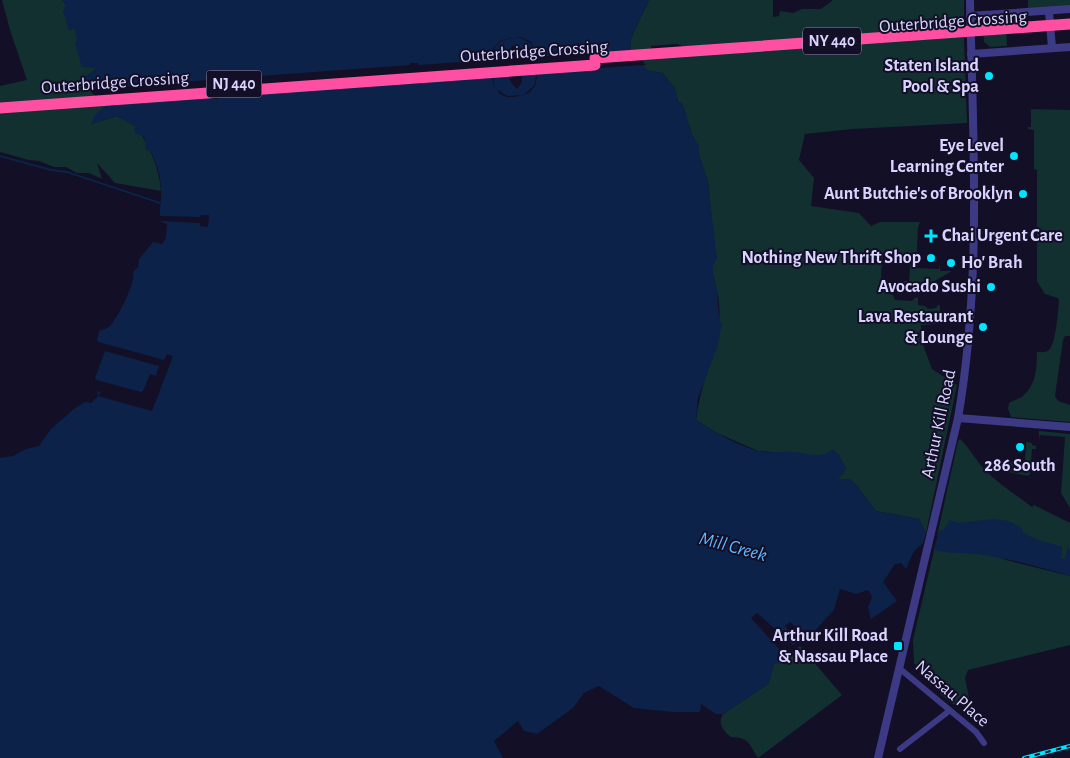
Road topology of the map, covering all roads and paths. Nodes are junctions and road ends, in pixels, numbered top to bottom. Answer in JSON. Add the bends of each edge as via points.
{"nodes":[{"id":1,"x":970,"y":0,"type":"edge"},
{"id":2,"x":1070,"y":9,"type":"edge"},
{"id":3,"x":1049,"y":12,"type":"junction"},
{"id":4,"x":970,"y":16,"type":"junction"},
{"id":5,"x":1070,"y":24,"type":"edge"},
{"id":6,"x":1070,"y":31,"type":"edge"},
{"id":7,"x":1070,"y":47,"type":"edge"},
{"id":8,"x":1052,"y":48,"type":"junction"},
{"id":9,"x":971,"y":54,"type":"junction"},
{"id":10,"x":434,"y":73,"type":"junction"},
{"id":11,"x":0,"y":101,"type":"edge"},
{"id":12,"x":0,"y":108,"type":"edge"},
{"id":13,"x":958,"y":418,"type":"junction"},
{"id":14,"x":1070,"y":427,"type":"edge"},
{"id":15,"x":899,"y":668,"type":"junction"},
{"id":16,"x":948,"y":711,"type":"junction"},
{"id":17,"x":984,"y":743,"type":"dead end"},
{"id":18,"x":900,"y":749,"type":"dead end"},
{"id":19,"x":878,"y":758,"type":"edge"}],
"edges":[{"from":1,"to":4,"type":"street","name":"Arthur Kill Road"},
{"from":2,"to":3,"type":"street"},
{"from":3,"to":4,"type":"street"},
{"from":3,"to":8,"type":"street"},
{"from":4,"to":9,"type":"street","name":"Arthur Kill Road"},
{"from":5,"to":10,"type":"highway","name":"Outerbridge Crossing","number":"NY 440","bridge":true},
{"from":6,"to":10,"type":"highway","name":"Outerbridge Crossing","number":"NY 440"},
{"from":7,"to":8,"type":"street"},
{"from":8,"to":9,"type":"street"},
{"from":9,"to":13,"type":"street","name":"Arthur Kill Road","via":[[973,264],[968,352]]},
{"from":10,"to":11,"type":"highway","name":"Outerbridge Crossing","number":"NJ 440"},
{"from":10,"to":12,"type":"highway","name":"Outerbridge Crossing","number":"NJ 440"},
{"from":13,"to":14,"type":"street"},
{"from":13,"to":15,"type":"street","name":"Arthur Kill Road"},
{"from":15,"to":16,"type":"street","name":"Nassau Place"},
{"from":15,"to":19,"type":"street","name":"Arthur Kill Road"},
{"from":16,"to":17,"type":"street","name":"Nassau Place","via":[[976,732]]},
{"from":16,"to":18,"type":"street"}]}
